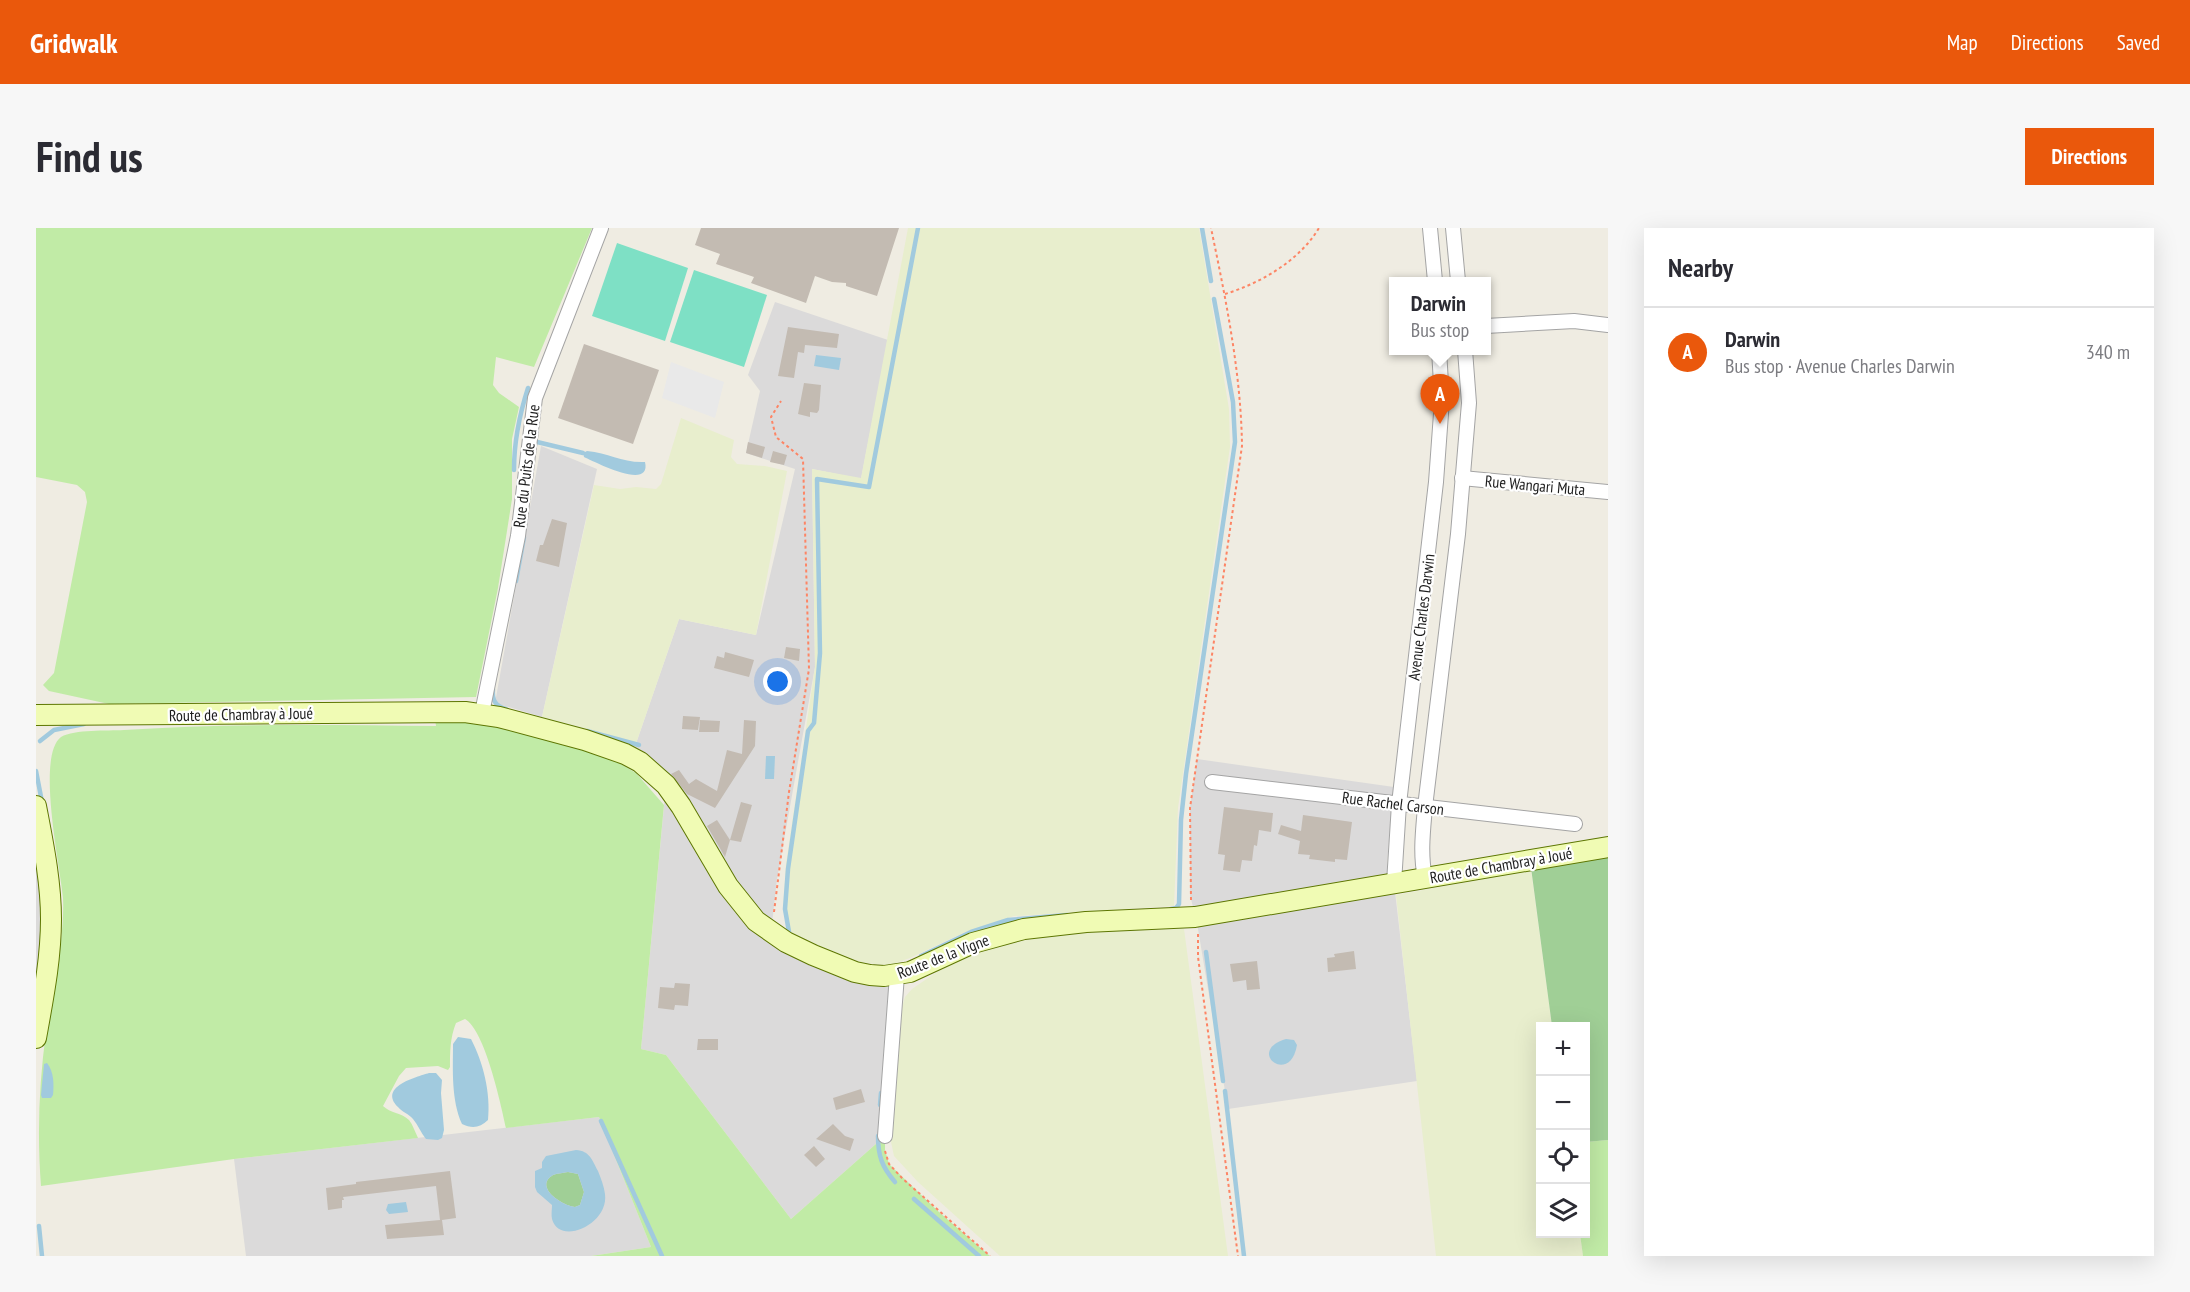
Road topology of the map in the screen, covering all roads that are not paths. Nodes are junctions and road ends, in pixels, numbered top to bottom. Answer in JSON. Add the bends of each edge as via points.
{"nodes":[{"id":1,"x":601,"y":228,"type":"edge"},
{"id":2,"x":1430,"y":228,"type":"edge"},
{"id":3,"x":1453,"y":228,"type":"edge"},
{"id":4,"x":1435,"y":277,"type":"edge"},
{"id":5,"x":1458,"y":277,"type":"edge"},
{"id":6,"x":1608,"y":325,"type":"edge"},
{"id":7,"x":1491,"y":326,"type":"edge"},
{"id":8,"x":1439,"y":355,"type":"edge"},
{"id":9,"x":1465,"y":355,"type":"edge"},
{"id":10,"x":1462,"y":478,"type":"junction"},
{"id":11,"x":1608,"y":492,"type":"edge"},
{"id":12,"x":446,"y":711,"type":"joint"},
{"id":13,"x":482,"y":713,"type":"junction"},
{"id":14,"x":36,"y":715,"type":"edge"},
{"id":15,"x":1212,"y":782,"type":"dead end"},
{"id":16,"x":1399,"y":804,"type":"junction"},
{"id":17,"x":36,"y":806,"type":"edge"},
{"id":18,"x":1425,"y":807,"type":"junction"},
{"id":19,"x":1575,"y":824,"type":"dead end"},
{"id":20,"x":1608,"y":847,"type":"edge"},
{"id":21,"x":1425,"y":878,"type":"junction"},
{"id":22,"x":1394,"y":883,"type":"junction"},
{"id":23,"x":897,"y":975,"type":"junction"},
{"id":24,"x":36,"y":1038,"type":"edge"},
{"id":25,"x":885,"y":1136,"type":"road end"}],
"edges":[{"from":1,"to":13,"type":"street","name":"Rue du Puits de la Rue","via":[[535,398],[518,536]]},
{"from":2,"to":4,"type":"street"},
{"from":3,"to":5,"type":"street"},
{"from":6,"to":7,"type":"street","via":[[1574,321]]},
{"from":8,"to":16,"type":"street","name":"Avenue Charles Darwin","via":[[1442,400],[1436,482]]},
{"from":9,"to":10,"type":"street","name":"Avenue Charles Darwin","via":[[1469,403]]},
{"from":10,"to":11,"type":"street","name":"Rue Wangari Muta"},
{"from":10,"to":18,"type":"street","name":"Avenue Charles Darwin"},
{"from":12,"to":13,"type":"street","name":"Route de la Vigne"},
{"from":12,"to":14,"type":"street","name":"Route de Chambray à Joué"},
{"from":13,"to":23,"type":"street","name":"Route de la Vigne","via":[[625,754],[666,785],[741,904],[756,921],[813,955],[855,972]]},
{"from":15,"to":16,"type":"street","name":"Rue Rachel Carson"},
{"from":16,"to":18,"type":"street","name":"Rue Rachel Carson"},
{"from":16,"to":22,"type":"street","name":"Avenue Charles Darwin"},
{"from":17,"to":24,"type":"street","via":[[48,872],[51,921]]},
{"from":18,"to":19,"type":"street","name":"Rue Rachel Carson"},
{"from":18,"to":21,"type":"street","name":"Avenue Charles Darwin"},
{"from":20,"to":21,"type":"street","name":"Route de Chambray à Joué"},
{"from":21,"to":22,"type":"street","name":"Route de Chambray à Joué"},
{"from":22,"to":23,"type":"street","name":"Route de la Vigne","via":[[1195,917],[1024,929],[993,936]]},
{"from":23,"to":25,"type":"street"}]}
